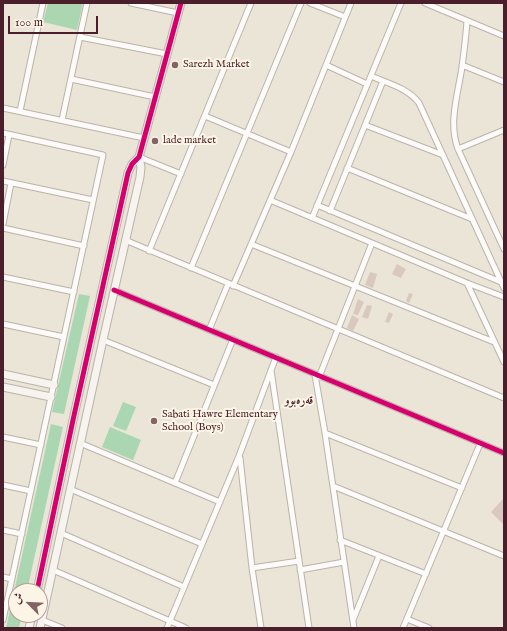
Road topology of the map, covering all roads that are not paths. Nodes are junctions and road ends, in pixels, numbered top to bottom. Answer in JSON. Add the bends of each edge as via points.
{"nodes":[{"id":1,"x":43,"y":3,"type":"edge"},
{"id":2,"x":87,"y":3,"type":"edge"},
{"id":3,"x":131,"y":3,"type":"edge"},
{"id":4,"x":181,"y":3,"type":"edge"},
{"id":5,"x":251,"y":3,"type":"edge"},
{"id":6,"x":301,"y":3,"type":"edge"},
{"id":7,"x":310,"y":3,"type":"edge"},
{"id":8,"x":351,"y":3,"type":"edge"},
{"id":9,"x":401,"y":3,"type":"edge"},
{"id":10,"x":425,"y":3,"type":"edge"},
{"id":11,"x":178,"y":13,"type":"junction"},
{"id":12,"x":345,"y":17,"type":"junction"},
{"id":13,"x":467,"y":21,"type":"junction"},
{"id":14,"x":80,"y":36,"type":"junction"},
{"id":15,"x":504,"y":36,"type":"edge"},
{"id":16,"x":167,"y":54,"type":"junction"},
{"id":17,"x":326,"y":65,"type":"junction"},
{"id":18,"x":462,"y":65,"type":"junction"},
{"id":19,"x":371,"y":76,"type":"junction"},
{"id":20,"x":71,"y":78,"type":"junction"},
{"id":21,"x":383,"y":81,"type":"junction"},
{"id":22,"x":504,"y":82,"type":"edge"},
{"id":23,"x":367,"y":84,"type":"junction"},
{"id":24,"x":155,"y":97,"type":"junction"},
{"id":25,"x":3,"y":108,"type":"edge"},
{"id":26,"x":20,"y":111,"type":"junction"},
{"id":27,"x":205,"y":116,"type":"junction"},
{"id":28,"x":62,"y":120,"type":"junction"},
{"id":29,"x":365,"y":125,"type":"junction"},
{"id":30,"x":504,"y":130,"type":"edge"},
{"id":31,"x":3,"y":133,"type":"edge"},
{"id":32,"x":248,"y":134,"type":"junction"},
{"id":33,"x":9,"y":135,"type":"junction"},
{"id":34,"x":144,"y":138,"type":"junction"},
{"id":35,"x":458,"y":149,"type":"junction"},
{"id":36,"x":291,"y":152,"type":"junction"},
{"id":37,"x":443,"y":155,"type":"junction"},
{"id":38,"x":139,"y":157,"type":"junction"},
{"id":39,"x":3,"y":165,"type":"edge"},
{"id":40,"x":347,"y":168,"type":"junction"},
{"id":41,"x":181,"y":174,"type":"junction"},
{"id":42,"x":3,"y":181,"type":"edge"},
{"id":43,"x":12,"y":183,"type":"junction"},
{"id":44,"x":93,"y":200,"type":"junction"},
{"id":45,"x":270,"y":200,"type":"junction"},
{"id":46,"x":317,"y":205,"type":"junction"},
{"id":47,"x":330,"y":211,"type":"junction"},
{"id":48,"x":312,"y":218,"type":"junction"},
{"id":49,"x":472,"y":219,"type":"junction"},
{"id":50,"x":3,"y":224,"type":"edge"},
{"id":51,"x":3,"y":228,"type":"edge"},
{"id":52,"x":125,"y":240,"type":"junction"},
{"id":53,"x":372,"y":243,"type":"junction"},
{"id":54,"x":251,"y":244,"type":"junction"},
{"id":55,"x":84,"y":246,"type":"junction"},
{"id":56,"x":504,"y":248,"type":"edge"},
{"id":57,"x":149,"y":251,"type":"junction"},
{"id":58,"x":192,"y":268,"type":"junction"},
{"id":59,"x":3,"y":277,"type":"edge"},
{"id":60,"x":501,"y":282,"type":"junction"},
{"id":61,"x":467,"y":283,"type":"junction"},
{"id":62,"x":231,"y":285,"type":"junction"},
{"id":63,"x":355,"y":286,"type":"junction"},
{"id":64,"x":504,"y":288,"type":"edge"},
{"id":65,"x":114,"y":290,"type":"junction"},
{"id":66,"x":74,"y":292,"type":"junction"},
{"id":67,"x":504,"y":297,"type":"edge"},
{"id":68,"x":3,"y":324,"type":"edge"},
{"id":69,"x":338,"y":329,"type":"junction"},
{"id":70,"x":209,"y":330,"type":"junction"},
{"id":71,"x":64,"y":337,"type":"junction"},
{"id":72,"x":233,"y":339,"type":"junction"},
{"id":73,"x":103,"y":340,"type":"junction"},
{"id":74,"x":494,"y":342,"type":"junction"},
{"id":75,"x":276,"y":357,"type":"junction"},
{"id":76,"x":504,"y":362,"type":"edge"},
{"id":77,"x":271,"y":369,"type":"junction"},
{"id":78,"x":3,"y":374,"type":"edge"},
{"id":79,"x":317,"y":376,"type":"junction"},
{"id":80,"x":54,"y":385,"type":"junction"},
{"id":81,"x":214,"y":385,"type":"junction"},
{"id":82,"x":3,"y":387,"type":"edge"},
{"id":83,"x":51,"y":397,"type":"junction"},
{"id":84,"x":504,"y":398,"type":"edge"},
{"id":85,"x":73,"y":420,"type":"junction"},
{"id":86,"x":85,"y":422,"type":"junction"},
{"id":87,"x":325,"y":433,"type":"junction"},
{"id":88,"x":3,"y":437,"type":"edge"},
{"id":89,"x":80,"y":443,"type":"junction"},
{"id":90,"x":480,"y":444,"type":"junction"},
{"id":91,"x":41,"y":445,"type":"junction"},
{"id":92,"x":504,"y":453,"type":"edge"},
{"id":93,"x":239,"y":456,"type":"junction"},
{"id":94,"x":175,"y":483,"type":"junction"},
{"id":95,"x":3,"y":485,"type":"edge"},
{"id":96,"x":333,"y":486,"type":"junction"},
{"id":97,"x":462,"y":488,"type":"junction"},
{"id":98,"x":70,"y":489,"type":"junction"},
{"id":99,"x":31,"y":491,"type":"junction"},
{"id":100,"x":220,"y":502,"type":"junction"},
{"id":101,"x":3,"y":530,"type":"edge"},
{"id":102,"x":443,"y":531,"type":"junction"},
{"id":103,"x":61,"y":533,"type":"junction"},
{"id":104,"x":22,"y":534,"type":"junction"},
{"id":105,"x":340,"y":540,"type":"junction"},
{"id":106,"x":202,"y":544,"type":"junction"},
{"id":107,"x":379,"y":556,"type":"junction"},
{"id":108,"x":504,"y":556,"type":"edge"},
{"id":109,"x":299,"y":561,"type":"junction"},
{"id":110,"x":344,"y":562,"type":"junction"},
{"id":111,"x":252,"y":568,"type":"junction"},
{"id":112,"x":53,"y":570,"type":"junction"},
{"id":113,"x":300,"y":570,"type":"junction"},
{"id":114,"x":426,"y":574,"type":"junction"},
{"id":115,"x":3,"y":577,"type":"edge"},
{"id":116,"x":12,"y":579,"type":"junction"},
{"id":117,"x":39,"y":583,"type":"edge"},
{"id":118,"x":184,"y":587,"type":"junction"},
{"id":119,"x":407,"y":619,"type":"junction"},
{"id":120,"x":3,"y":620,"type":"edge"},
{"id":121,"x":353,"y":620,"type":"junction"},
{"id":122,"x":170,"y":622,"type":"junction"},
{"id":123,"x":41,"y":624,"type":"edge"},
{"id":124,"x":62,"y":628,"type":"edge"},
{"id":125,"x":167,"y":628,"type":"edge"},
{"id":126,"x":186,"y":628,"type":"edge"},
{"id":127,"x":261,"y":628,"type":"edge"},
{"id":128,"x":309,"y":628,"type":"edge"},
{"id":129,"x":354,"y":628,"type":"edge"},
{"id":130,"x":404,"y":628,"type":"edge"},
{"id":131,"x":429,"y":628,"type":"edge"}],
"edges":[{"from":1,"to":26,"type":"street"},
{"from":2,"to":14,"type":"street"},
{"from":3,"to":11,"type":"street"},
{"from":4,"to":11,"type":"street"},
{"from":5,"to":27,"type":"street"},
{"from":6,"to":32,"type":"street"},
{"from":7,"to":12,"type":"street"},
{"from":8,"to":12,"type":"street"},
{"from":9,"to":19,"type":"street"},
{"from":10,"to":13,"type":"street"},
{"from":11,"to":16,"type":"street"},
{"from":12,"to":17,"type":"street"},
{"from":13,"to":15,"type":"street"},
{"from":13,"to":18,"type":"street"},
{"from":14,"to":16,"type":"street"},
{"from":14,"to":20,"type":"street"},
{"from":16,"to":24,"type":"street"},
{"from":17,"to":23,"type":"street"},
{"from":17,"to":36,"type":"street"},
{"from":18,"to":22,"type":"street"},
{"from":18,"to":35,"type":"street","via":[[454,122],[454,136]]},
{"from":19,"to":21,"type":"street"},
{"from":19,"to":23,"type":"street"},
{"from":20,"to":24,"type":"street"},
{"from":20,"to":28,"type":"street"},
{"from":21,"to":29,"type":"street"},
{"from":21,"to":37,"type":"street","via":[[406,91],[416,100]]},
{"from":23,"to":46,"type":"street"},
{"from":24,"to":34,"type":"street"},
{"from":25,"to":26,"type":"street"},
{"from":26,"to":28,"type":"street"},
{"from":27,"to":32,"type":"street"},
{"from":27,"to":41,"type":"street"},
{"from":28,"to":34,"type":"street"},
{"from":29,"to":37,"type":"street"},
{"from":29,"to":40,"type":"street"},
{"from":30,"to":35,"type":"street"},
{"from":31,"to":33,"type":"street"},
{"from":32,"to":36,"type":"street"},
{"from":32,"to":58,"type":"street"},
{"from":33,"to":39,"type":"street"},
{"from":33,"to":44,"type":"street","via":[[103,154]]},
{"from":34,"to":38,"type":"street"},
{"from":35,"to":56,"type":"street"},
{"from":36,"to":45,"type":"street"},
{"from":37,"to":49,"type":"street"},
{"from":38,"to":41,"type":"street"},
{"from":38,"to":52,"type":"street","via":[[140,177]]},
{"from":38,"to":85,"type":"street","via":[[128,173]]},
{"from":40,"to":47,"type":"street"},
{"from":40,"to":49,"type":"street"},
{"from":41,"to":57,"type":"street"},
{"from":42,"to":43,"type":"street"},
{"from":43,"to":44,"type":"street"},
{"from":43,"to":50,"type":"street"},
{"from":44,"to":55,"type":"street"},
{"from":45,"to":48,"type":"street"},
{"from":45,"to":54,"type":"street"},
{"from":46,"to":47,"type":"street"},
{"from":46,"to":48,"type":"street"},
{"from":47,"to":60,"type":"street"},
{"from":48,"to":53,"type":"street"},
{"from":49,"to":60,"type":"street"},
{"from":51,"to":55,"type":"street"},
{"from":52,"to":57,"type":"street"},
{"from":52,"to":65,"type":"street"},
{"from":53,"to":61,"type":"street"},
{"from":53,"to":63,"type":"street"},
{"from":54,"to":62,"type":"street"},
{"from":54,"to":63,"type":"street"},
{"from":55,"to":66,"type":"street"},
{"from":57,"to":58,"type":"street"},
{"from":58,"to":62,"type":"street"},
{"from":59,"to":66,"type":"street"},
{"from":60,"to":64,"type":"street"},
{"from":61,"to":67,"type":"street"},
{"from":61,"to":74,"type":"street"},
{"from":62,"to":69,"type":"street"},
{"from":62,"to":70,"type":"street"},
{"from":63,"to":69,"type":"street"},
{"from":63,"to":74,"type":"street"},
{"from":65,"to":70,"type":"street"},
{"from":65,"to":73,"type":"street"},
{"from":66,"to":71,"type":"street"},
{"from":68,"to":71,"type":"street"},
{"from":69,"to":79,"type":"street"},
{"from":69,"to":84,"type":"street"},
{"from":70,"to":72,"type":"street"},
{"from":71,"to":80,"type":"street"},
{"from":72,"to":75,"type":"street"},
{"from":72,"to":81,"type":"street"},
{"from":73,"to":81,"type":"street"},
{"from":73,"to":86,"type":"street"},
{"from":74,"to":76,"type":"street"},
{"from":75,"to":77,"type":"street"},
{"from":75,"to":79,"type":"street"},
{"from":77,"to":93,"type":"street"},
{"from":77,"to":109,"type":"street"},
{"from":78,"to":80,"type":"street"},
{"from":79,"to":87,"type":"street"},
{"from":79,"to":90,"type":"street"},
{"from":80,"to":83,"type":"street"},
{"from":81,"to":94,"type":"street"},
{"from":82,"to":83,"type":"street"},
{"from":83,"to":91,"type":"street"},
{"from":85,"to":86,"type":"street"},
{"from":85,"to":117,"type":"street"},
{"from":86,"to":89,"type":"street"},
{"from":87,"to":96,"type":"street"},
{"from":87,"to":97,"type":"street"},
{"from":88,"to":91,"type":"street"},
{"from":89,"to":94,"type":"street"},
{"from":89,"to":98,"type":"street"},
{"from":90,"to":92,"type":"street"},
{"from":90,"to":97,"type":"street"},
{"from":91,"to":99,"type":"street"},
{"from":93,"to":100,"type":"street"},
{"from":93,"to":111,"type":"street"},
{"from":94,"to":100,"type":"street"},
{"from":95,"to":99,"type":"street"},
{"from":96,"to":102,"type":"street"},
{"from":96,"to":105,"type":"street"},
{"from":97,"to":102,"type":"street"},
{"from":98,"to":103,"type":"street"},
{"from":98,"to":106,"type":"street"},
{"from":99,"to":104,"type":"street"},
{"from":100,"to":106,"type":"street"},
{"from":101,"to":104,"type":"street"},
{"from":102,"to":108,"type":"street"},
{"from":102,"to":114,"type":"street"},
{"from":103,"to":112,"type":"street"},
{"from":103,"to":118,"type":"street"},
{"from":104,"to":116,"type":"street"},
{"from":105,"to":107,"type":"street"},
{"from":105,"to":110,"type":"street"},
{"from":106,"to":118,"type":"street"},
{"from":107,"to":114,"type":"street"},
{"from":107,"to":121,"type":"street"},
{"from":109,"to":111,"type":"street"},
{"from":109,"to":113,"type":"street"},
{"from":110,"to":113,"type":"street"},
{"from":110,"to":121,"type":"street"},
{"from":111,"to":127,"type":"street"},
{"from":112,"to":122,"type":"street"},
{"from":112,"to":123,"type":"street"},
{"from":113,"to":128,"type":"street"},
{"from":114,"to":119,"type":"street"},
{"from":115,"to":116,"type":"street"},
{"from":116,"to":120,"type":"street"},
{"from":118,"to":122,"type":"street"},
{"from":119,"to":130,"type":"street"},
{"from":119,"to":131,"type":"street"},
{"from":121,"to":129,"type":"street"},
{"from":122,"to":125,"type":"street"},
{"from":122,"to":126,"type":"street"},
{"from":123,"to":124,"type":"street"}]}
